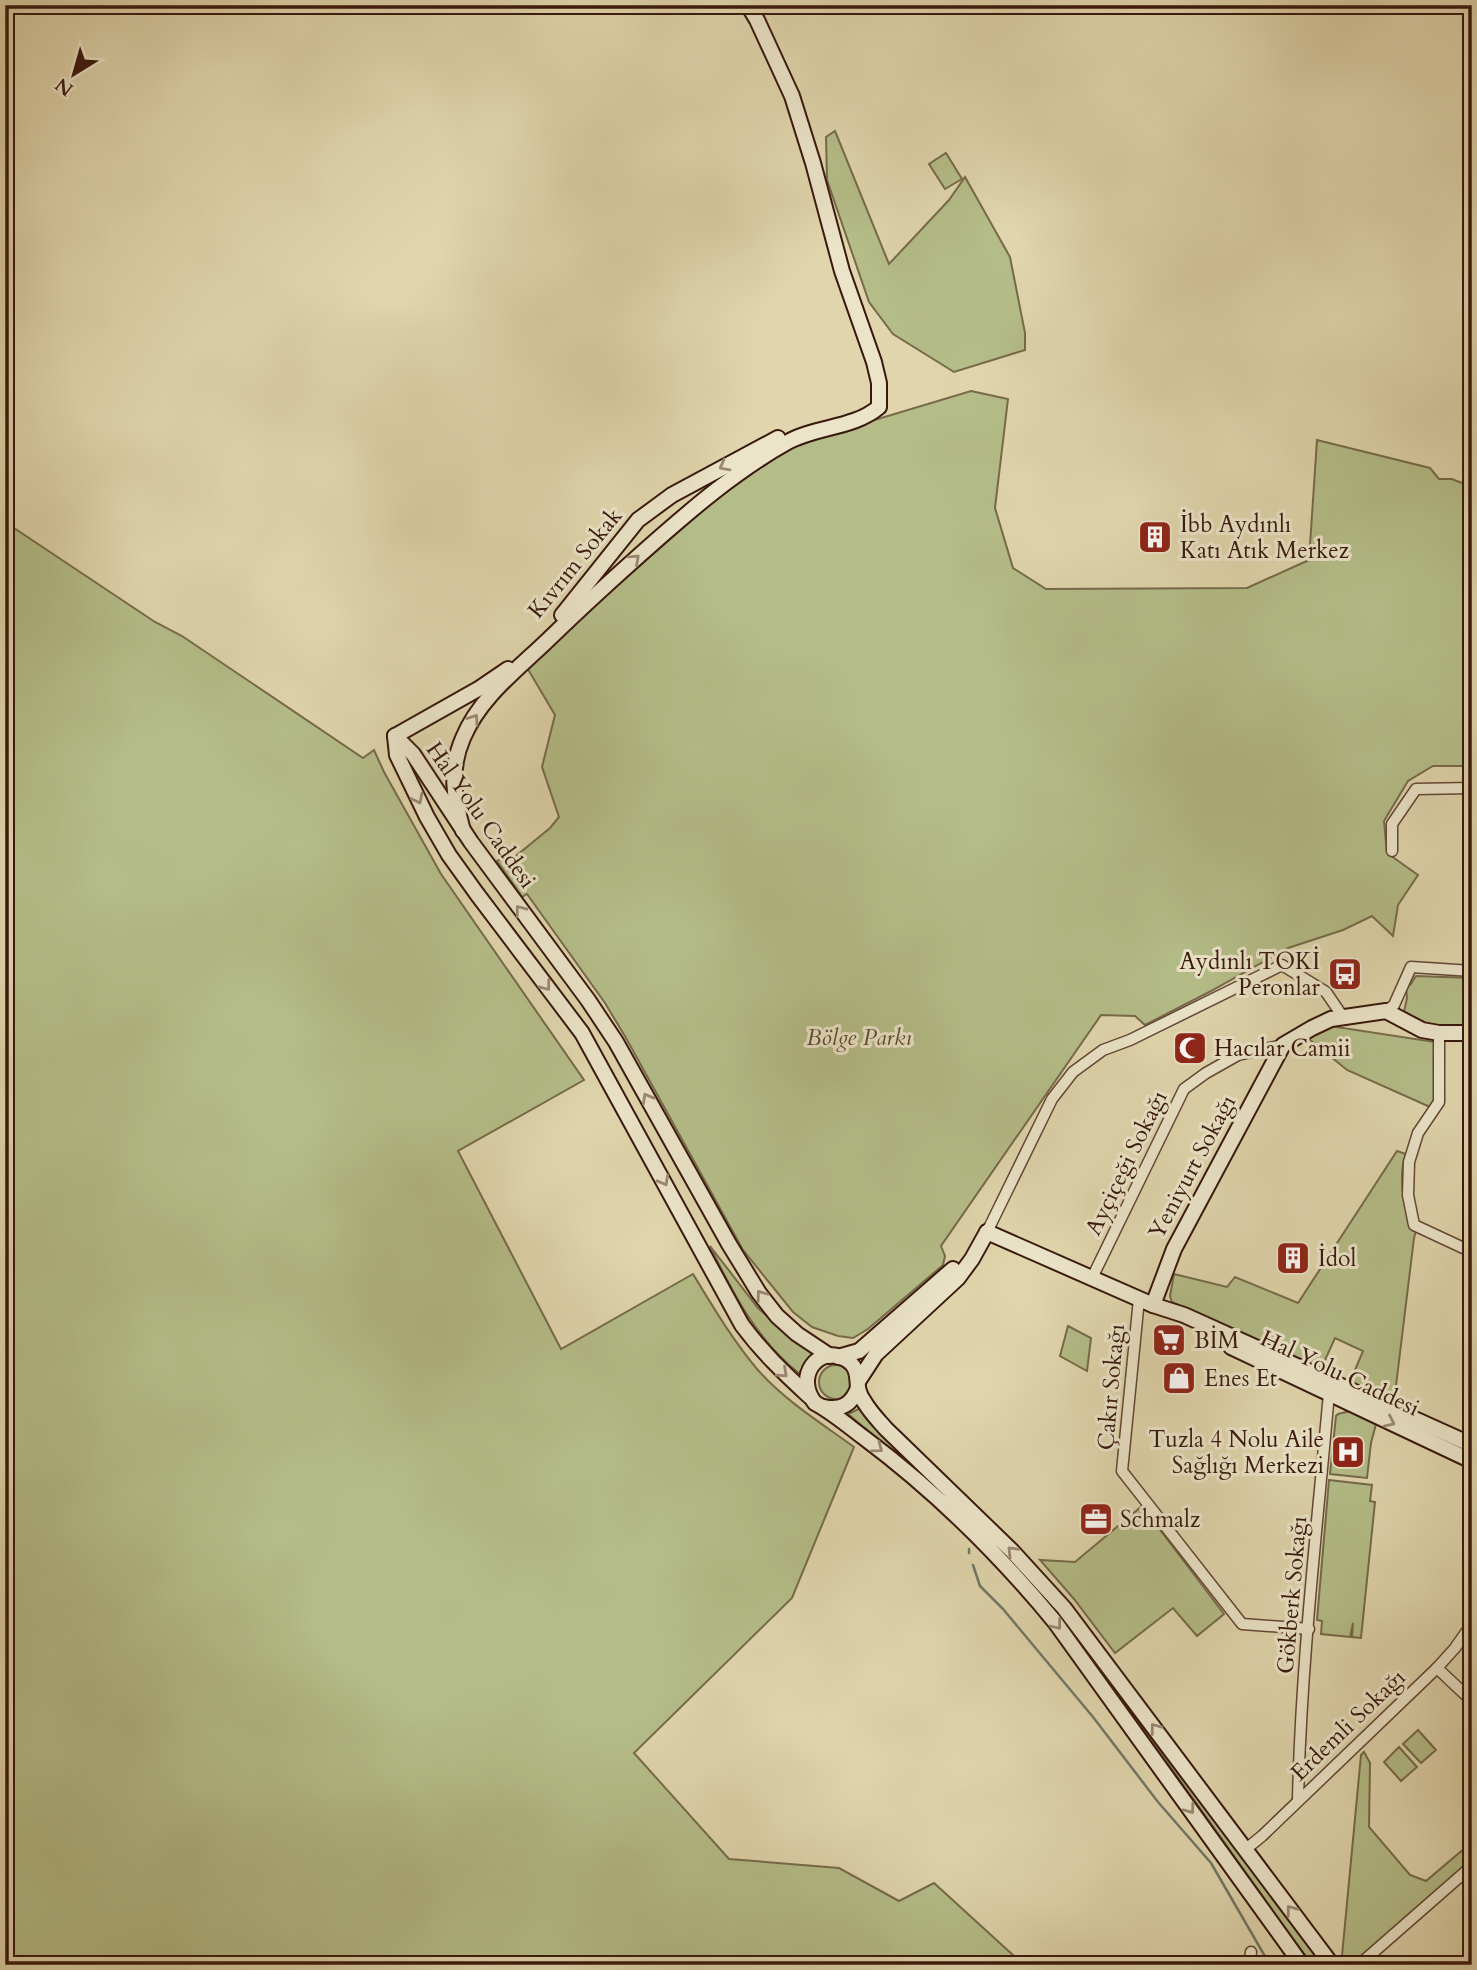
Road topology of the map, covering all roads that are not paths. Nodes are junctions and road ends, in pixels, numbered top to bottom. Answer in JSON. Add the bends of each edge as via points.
{"nodes":[{"id":1,"x":748,"y":5,"type":"edge"},
{"id":2,"x":878,"y":407,"type":"junction"},
{"id":3,"x":395,"y":736,"type":"junction"},
{"id":4,"x":1472,"y":788,"type":"edge"},
{"id":5,"x":463,"y":831,"type":"junction"},
{"id":6,"x":1392,"y":851,"type":"dead end"},
{"id":7,"x":1472,"y":971,"type":"edge"},
{"id":8,"x":1387,"y":1011,"type":"junction"},
{"id":9,"x":1343,"y":1017,"type":"junction"},
{"id":10,"x":1439,"y":1033,"type":"junction"},
{"id":11,"x":1472,"y":1033,"type":"edge"},
{"id":12,"x":1283,"y":1045,"type":"junction"},
{"id":13,"x":987,"y":1232,"type":"junction"},
{"id":14,"x":1472,"y":1252,"type":"edge"},
{"id":15,"x":1092,"y":1278,"type":"junction"},
{"id":16,"x":1139,"y":1298,"type":"junction"},
{"id":17,"x":1153,"y":1305,"type":"junction"},
{"id":18,"x":834,"y":1356,"type":"junction"},
{"id":19,"x":858,"y":1384,"type":"junction"},
{"id":20,"x":1329,"y":1393,"type":"junction"},
{"id":21,"x":809,"y":1396,"type":"junction"},
{"id":22,"x":823,"y":1407,"type":"junction"},
{"id":23,"x":1472,"y":1445,"type":"edge"},
{"id":24,"x":1472,"y":1461,"type":"edge"},
{"id":25,"x":1472,"y":1624,"type":"edge"},
{"id":26,"x":1308,"y":1629,"type":"junction"},
{"id":27,"x":1437,"y":1668,"type":"junction"},
{"id":28,"x":1472,"y":1701,"type":"edge"},
{"id":29,"x":1298,"y":1800,"type":"junction"},
{"id":30,"x":1246,"y":1849,"type":"junction"},
{"id":31,"x":1472,"y":1866,"type":"edge"},
{"id":32,"x":1251,"y":1952,"type":"dead end"},
{"id":33,"x":1329,"y":1962,"type":"edge"},
{"id":34,"x":1249,"y":1965,"type":"edge"},
{"id":35,"x":1302,"y":1965,"type":"edge"},
{"id":36,"x":1341,"y":1965,"type":"edge"},
{"id":37,"x":1359,"y":1965,"type":"edge"}],
"edges":[{"from":1,"to":2,"type":"street","via":[[792,96],[842,271],[874,362]]},
{"from":2,"to":3,"type":"street","name":"Kıvrım Sokak","one_way":true,"via":[[776,439],[672,495],[638,520],[526,655],[480,688]]},
{"from":5,"to":2,"type":"street","one_way":true,"via":[[453,783],[457,752],[473,719],[517,668],[708,495],[793,438],[859,419]]},
{"from":3,"to":5,"type":"street","name":"Hal Yolu Caddesi","via":[[413,754]]},
{"from":3,"to":21,"type":"street","name":"Hal Yolu Caddesi","one_way":true,"via":[[397,755],[426,817],[477,894],[582,1034],[742,1325],[772,1363]]},
{"from":4,"to":6,"type":"street","via":[[1416,789],[1392,824]]},
{"from":18,"to":5,"type":"street","name":"Hal Yolu Caddesi","one_way":true,"via":[[797,1334],[758,1293],[616,1042]]},
{"from":7,"to":8,"type":"street","via":[[1411,967]]},
{"from":8,"to":9,"type":"street"},
{"from":8,"to":10,"type":"street","via":[[1422,1030]]},
{"from":9,"to":12,"type":"street"},
{"from":9,"to":13,"type":"street","via":[[1326,992],[1282,965],[1103,1050],[1073,1072],[1052,1099]]},
{"from":10,"to":11,"type":"street"},
{"from":10,"to":14,"type":"street","via":[[1439,1102],[1418,1133],[1409,1162],[1408,1195],[1414,1225]]},
{"from":12,"to":15,"type":"street","name":"Ayçiçeği Sokağı","via":[[1238,1055],[1184,1089]]},
{"from":12,"to":17,"type":"street","name":"Yeniyurt Sokağı","via":[[1174,1249]]},
{"from":13,"to":15,"type":"street","name":"Hal Yolu Caddesi"},
{"from":13,"to":18,"type":"street","via":[[950,1272],[859,1351]]},
{"from":13,"to":19,"type":"street","via":[[958,1278],[876,1354]]},
{"from":15,"to":16,"type":"street","name":"Hal Yolu Caddesi"},
{"from":16,"to":17,"type":"street","name":"Hal Yolu Caddesi"},
{"from":16,"to":26,"type":"street","name":"Çakır Sokağı","via":[[1122,1471],[1242,1624]]},
{"from":17,"to":20,"type":"street","name":"Hal Yolu Caddesi"},
{"from":17,"to":23,"type":"street","name":"Hal Yolu Caddesi"},
{"from":18,"to":19,"type":"street","via":[[852,1365]]},
{"from":18,"to":21,"type":"street","via":[[821,1358],[808,1370]]},
{"from":19,"to":22,"type":"street","via":[[849,1403],[841,1408]]},
{"from":30,"to":19,"type":"street","one_way":true,"via":[[1064,1608],[886,1429],[865,1404]]},
{"from":20,"to":24,"type":"street","name":"Hal Yolu Caddesi","one_way":true},
{"from":20,"to":26,"type":"street","name":"Gökberk Sokağı"},
{"from":21,"to":22,"type":"street"},
{"from":22,"to":35,"type":"street","one_way":true,"via":[[926,1487],[1032,1594]]},
{"from":25,"to":27,"type":"street","name":"Erdemli Sokağı"},
{"from":26,"to":29,"type":"street","name":"Gökberk Sokağı"},
{"from":27,"to":28,"type":"street"},
{"from":27,"to":29,"type":"street","name":"Erdemli Sokağı"},
{"from":29,"to":30,"type":"street","name":"Erdemli Sokağı"},
{"from":33,"to":30,"type":"street","one_way":true},
{"from":31,"to":37,"type":"street"},
{"from":32,"to":34,"type":"street"},
{"from":33,"to":36,"type":"street"}]}
